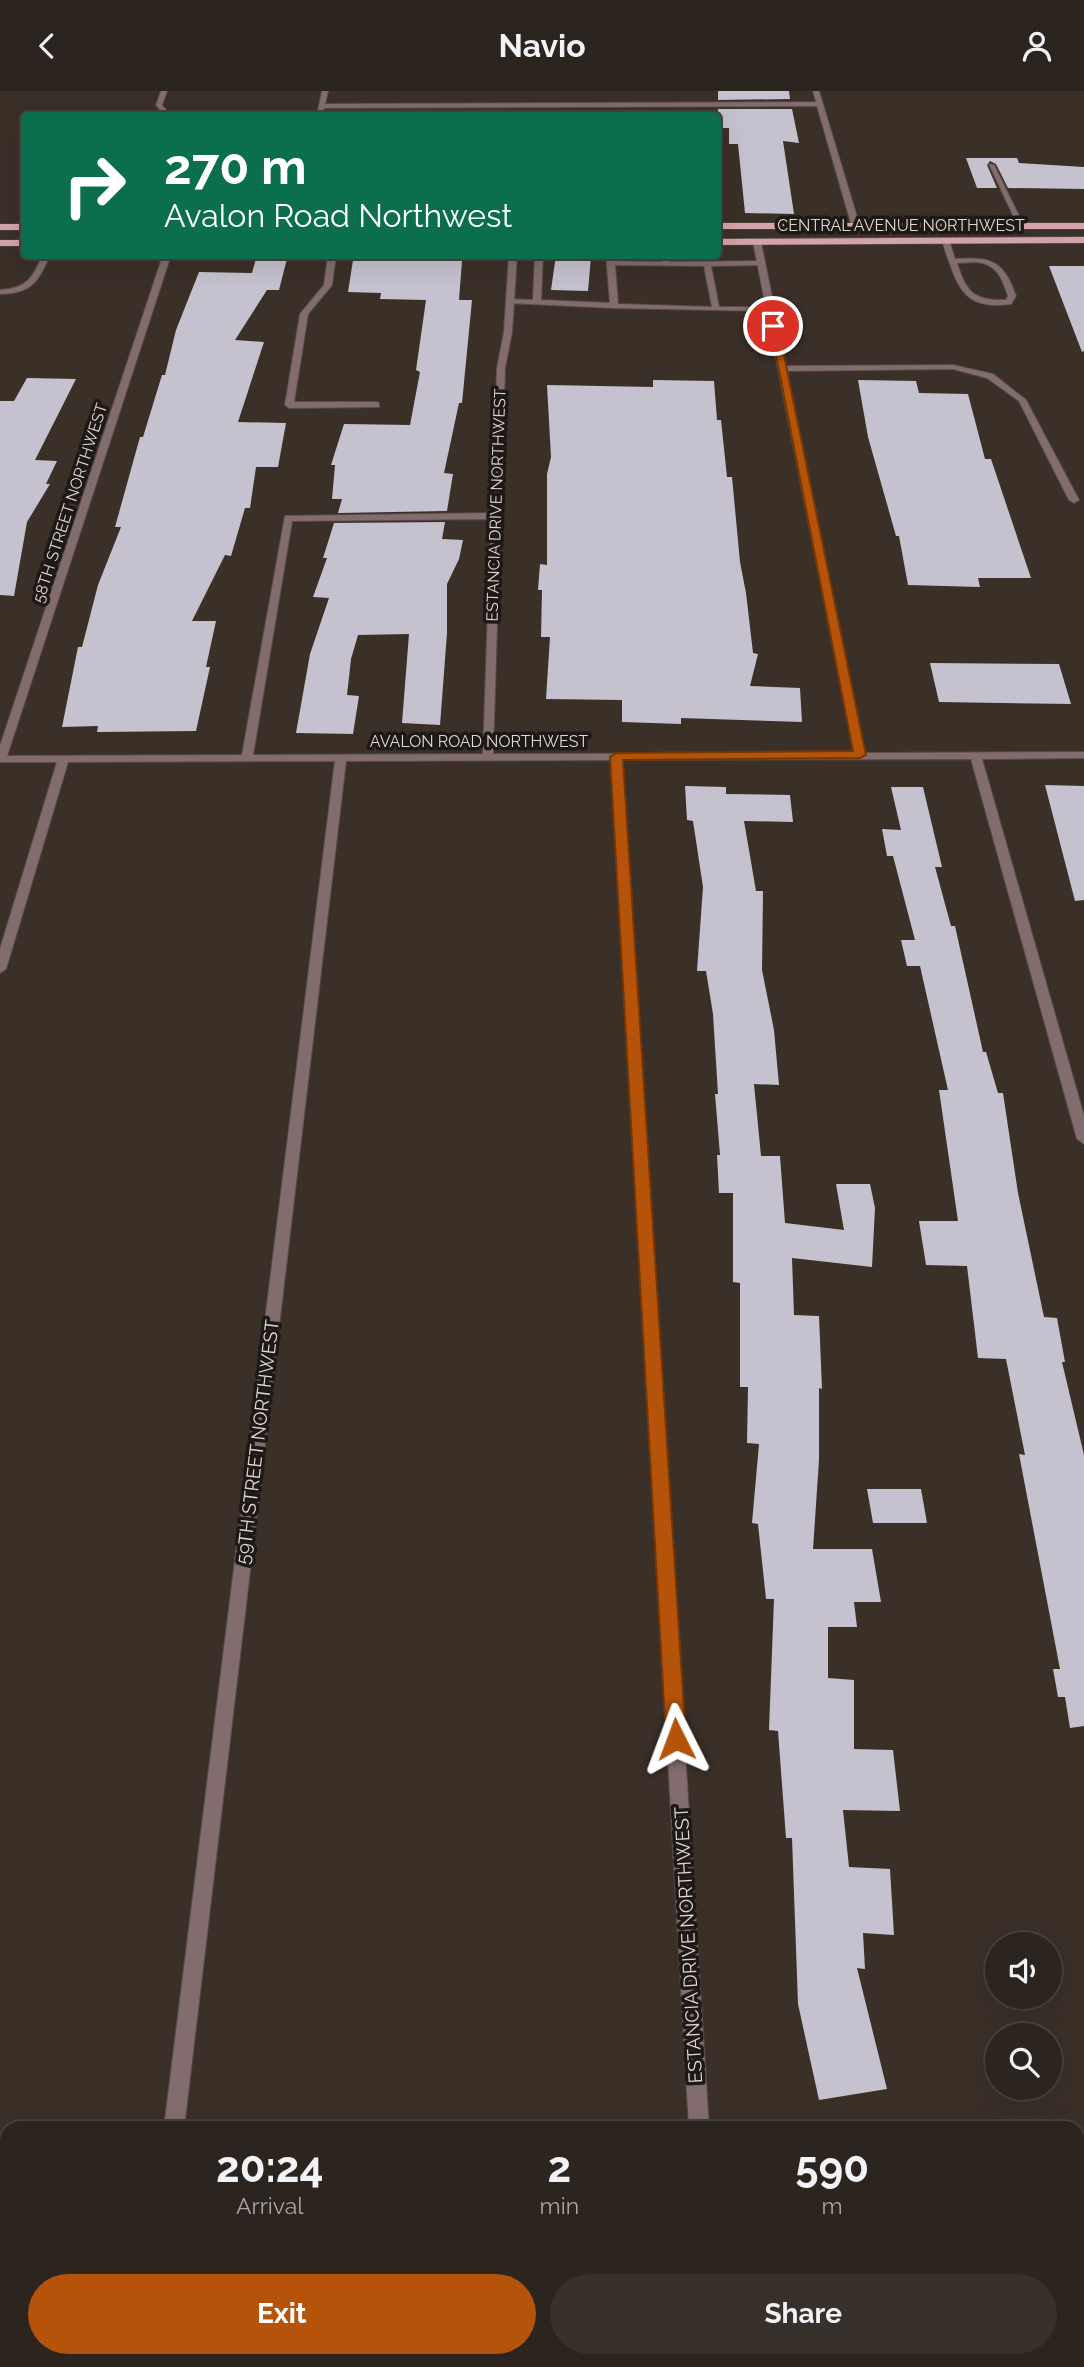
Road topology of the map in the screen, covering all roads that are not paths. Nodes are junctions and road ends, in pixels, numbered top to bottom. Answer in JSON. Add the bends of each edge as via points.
{"nodes":[{"id":1,"x":164,"y":91,"type":"edge"},
{"id":2,"x":325,"y":91,"type":"edge"},
{"id":3,"x":816,"y":91,"type":"edge"},
{"id":4,"x":821,"y":104,"type":"junction"},
{"id":5,"x":321,"y":106,"type":"junction"},
{"id":6,"x":165,"y":112,"type":"edge"},
{"id":7,"x":320,"y":112,"type":"edge"},
{"id":8,"x":991,"y":165,"type":"dead end"},
{"id":9,"x":721,"y":226,"type":"edge"},
{"id":10,"x":856,"y":226,"type":"junction"},
{"id":11,"x":1022,"y":226,"type":"junction"},
{"id":12,"x":1084,"y":226,"type":"edge"},
{"id":13,"x":0,"y":227,"type":"edge"},
{"id":14,"x":21,"y":227,"type":"edge"},
{"id":15,"x":945,"y":240,"type":"junction"},
{"id":16,"x":1084,"y":240,"type":"edge"},
{"id":17,"x":721,"y":242,"type":"edge"},
{"id":18,"x":757,"y":242,"type":"junction"},
{"id":19,"x":0,"y":243,"type":"edge"},
{"id":20,"x":21,"y":243,"type":"edge"},
{"id":21,"x":45,"y":259,"type":"edge"},
{"id":22,"x":166,"y":259,"type":"edge"},
{"id":23,"x":331,"y":259,"type":"edge"},
{"id":24,"x":513,"y":259,"type":"edge"},
{"id":25,"x":539,"y":259,"type":"edge"},
{"id":26,"x":610,"y":260,"type":"edge"},
{"id":27,"x":666,"y":260,"type":"edge"},
{"id":28,"x":952,"y":261,"type":"junction"},
{"id":29,"x":707,"y":263,"type":"junction"},
{"id":30,"x":761,"y":263,"type":"junction"},
{"id":31,"x":0,"y":292,"type":"edge"},
{"id":32,"x":510,"y":301,"type":"junction"},
{"id":33,"x":537,"y":301,"type":"junction"},
{"id":34,"x":614,"y":306,"type":"junction"},
{"id":35,"x":716,"y":309,"type":"junction"},
{"id":36,"x":770,"y":309,"type":"junction"},
{"id":37,"x":782,"y":369,"type":"junction"},
{"id":38,"x":376,"y":405,"type":"dead end"},
{"id":39,"x":1074,"y":500,"type":"dead end"},
{"id":40,"x":496,"y":516,"type":"junction"},
{"id":41,"x":860,"y":755,"type":"junction"},
{"id":42,"x":1084,"y":755,"type":"edge"},
{"id":43,"x":488,"y":756,"type":"junction"},
{"id":44,"x":976,"y":756,"type":"junction"},
{"id":45,"x":247,"y":757,"type":"junction"},
{"id":46,"x":341,"y":757,"type":"junction"},
{"id":47,"x":616,"y":757,"type":"junction"},
{"id":48,"x":1,"y":759,"type":"edge"},
{"id":49,"x":63,"y":759,"type":"junction"},
{"id":50,"x":0,"y":969,"type":"edge"},
{"id":51,"x":1084,"y":1139,"type":"edge"},
{"id":52,"x":175,"y":2121,"type":"edge"},
{"id":53,"x":699,"y":2121,"type":"edge"}],
"edges":[{"from":1,"to":6,"type":"street","via":[[159,105]]},
{"from":2,"to":5,"type":"street"},
{"from":3,"to":4,"type":"street"},
{"from":4,"to":5,"type":"street"},
{"from":4,"to":10,"type":"street"},
{"from":5,"to":7,"type":"street"},
{"from":8,"to":11,"type":"street"},
{"from":9,"to":10,"type":"main road"},
{"from":10,"to":11,"type":"main road"},
{"from":11,"to":12,"type":"main road"},
{"from":13,"to":14,"type":"main road"},
{"from":15,"to":16,"type":"main road","name":"CENTRAL AVENUE NORTHWEST"},
{"from":15,"to":18,"type":"main road","name":"CENTRAL AVENUE NORTHWEST"},
{"from":15,"to":28,"type":"street"},
{"from":17,"to":18,"type":"main road","name":"CENTRAL AVENUE NORTHWEST"},
{"from":18,"to":30,"type":"street"},
{"from":19,"to":20,"type":"main road"},
{"from":21,"to":31,"type":"street","via":[[32,284]]},
{"from":22,"to":48,"type":"street","name":"58TH STREET NORTHWEST"},
{"from":23,"to":38,"type":"street","via":[[328,285],[304,314],[289,405]]},
{"from":24,"to":32,"type":"street","name":"ESTANCIA DRIVE NORTHWEST"},
{"from":25,"to":33,"type":"street"},
{"from":26,"to":27,"type":"street"},
{"from":26,"to":34,"type":"street"},
{"from":27,"to":29,"type":"street"},
{"from":28,"to":28,"type":"street","via":[[960,286],[976,302],[1008,302],[1012,296],[999,267],[988,261]]},
{"from":29,"to":30,"type":"street"},
{"from":29,"to":35,"type":"street"},
{"from":30,"to":36,"type":"street"},
{"from":32,"to":33,"type":"street"},
{"from":32,"to":40,"type":"street","name":"ESTANCIA DRIVE NORTHWEST","via":[[501,367]]},
{"from":33,"to":34,"type":"street"},
{"from":34,"to":35,"type":"street"},
{"from":35,"to":36,"type":"street"},
{"from":36,"to":37,"type":"street"},
{"from":37,"to":39,"type":"street","via":[[953,367],[990,376],[1022,400]]},
{"from":37,"to":41,"type":"street"},
{"from":40,"to":43,"type":"street","name":"ESTANCIA DRIVE NORTHWEST"},
{"from":40,"to":45,"type":"street","via":[[288,518]]},
{"from":41,"to":44,"type":"street","name":"AVALON ROAD NORTHWEST"},
{"from":41,"to":47,"type":"street","name":"AVALON ROAD NORTHWEST"},
{"from":42,"to":44,"type":"street","name":"AVALON ROAD NORTHWEST"},
{"from":43,"to":46,"type":"street","name":"AVALON ROAD NORTHWEST"},
{"from":43,"to":47,"type":"street","name":"AVALON ROAD NORTHWEST"},
{"from":44,"to":51,"type":"street"},
{"from":45,"to":46,"type":"street","name":"AVALON ROAD NORTHWEST"},
{"from":45,"to":49,"type":"street","name":"AVALON ROAD NORTHWEST"},
{"from":46,"to":52,"type":"street","name":"59TH STREET NORTHWEST"},
{"from":47,"to":53,"type":"street","name":"ESTANCIA DRIVE NORTHWEST"},
{"from":48,"to":49,"type":"street","name":"AVALON ROAD NORTHWEST"},
{"from":49,"to":50,"type":"street"}]}
